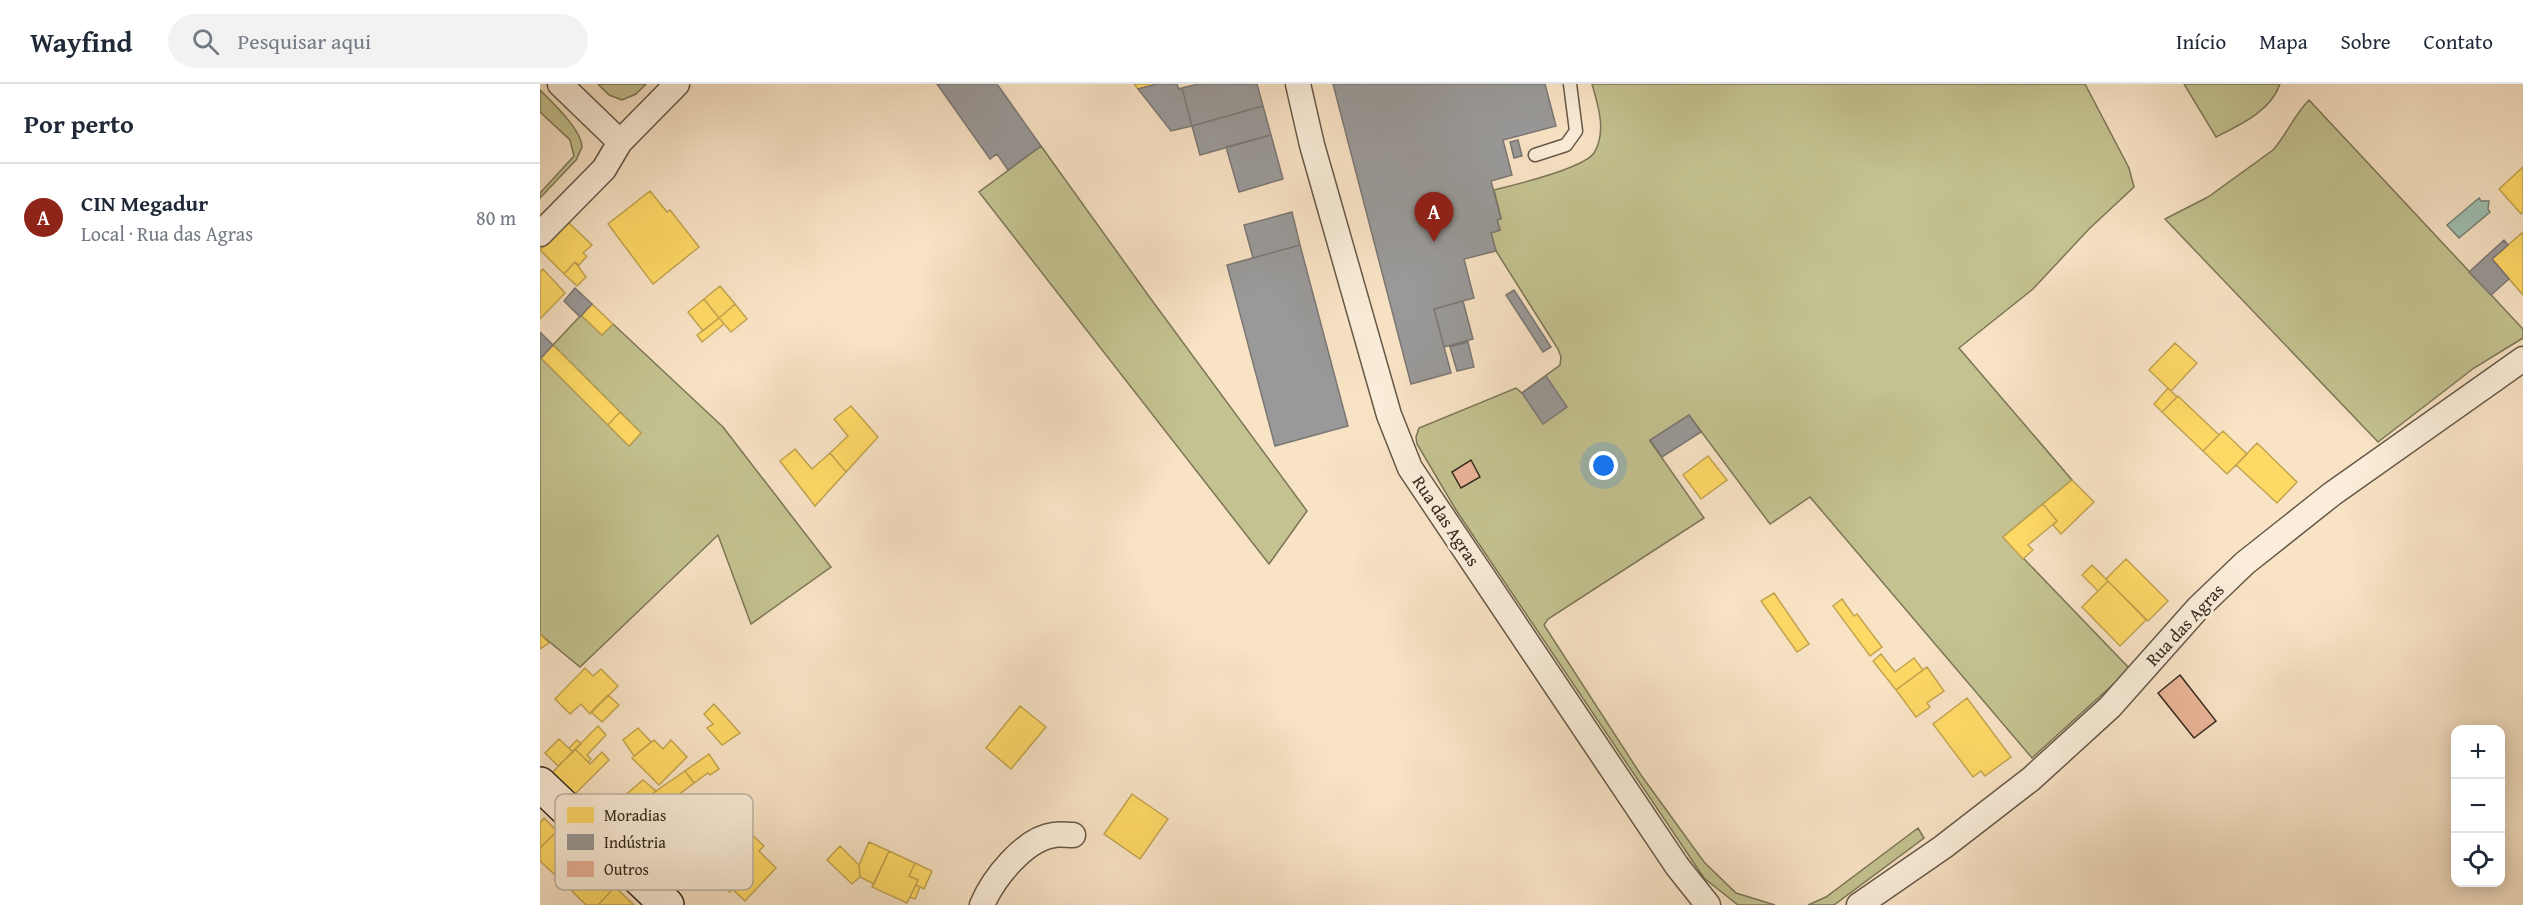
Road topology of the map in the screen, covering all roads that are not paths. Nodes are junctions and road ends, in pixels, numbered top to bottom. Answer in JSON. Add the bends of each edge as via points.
{"nodes":[{"id":1,"x":560,"y":84,"type":"edge"},
{"id":2,"x":676,"y":84,"type":"edge"},
{"id":3,"x":1298,"y":84,"type":"edge"},
{"id":4,"x":1570,"y":84,"type":"edge"},
{"id":5,"x":620,"y":142,"type":"junction"},
{"id":6,"x":1536,"y":155,"type":"dead end"},
{"id":7,"x":540,"y":234,"type":"edge"},
{"id":8,"x":2523,"y":359,"type":"edge"},
{"id":9,"x":540,"y":784,"type":"edge"},
{"id":10,"x":555,"y":798,"type":"edge"},
{"id":11,"x":1073,"y":835,"type":"dead end"},
{"id":12,"x":651,"y":890,"type":"edge"},
{"id":13,"x":667,"y":905,"type":"edge"},
{"id":14,"x":981,"y":905,"type":"edge"},
{"id":15,"x":1708,"y":905,"type":"edge"},
{"id":16,"x":1859,"y":905,"type":"edge"}],
"edges":[{"from":1,"to":5,"type":"street"},
{"from":2,"to":5,"type":"street"},
{"from":3,"to":15,"type":"street","name":"Rua das Agras","via":[[1389,415],[1410,468],[1677,866]]},
{"from":4,"to":6,"type":"lane","via":[[1576,131],[1566,145]]},
{"from":5,"to":7,"type":"street","via":[[604,169]]},
{"from":8,"to":16,"type":"street","name":"Rua das Agras","via":[[2332,494],[2245,563],[2198,608],[2110,707],[2031,779],[1943,848]]},
{"from":9,"to":10,"type":"main road"},
{"from":11,"to":14,"type":"street","via":[[1053,835],[1031,844],[997,876]]},
{"from":12,"to":13,"type":"main road"}]}
